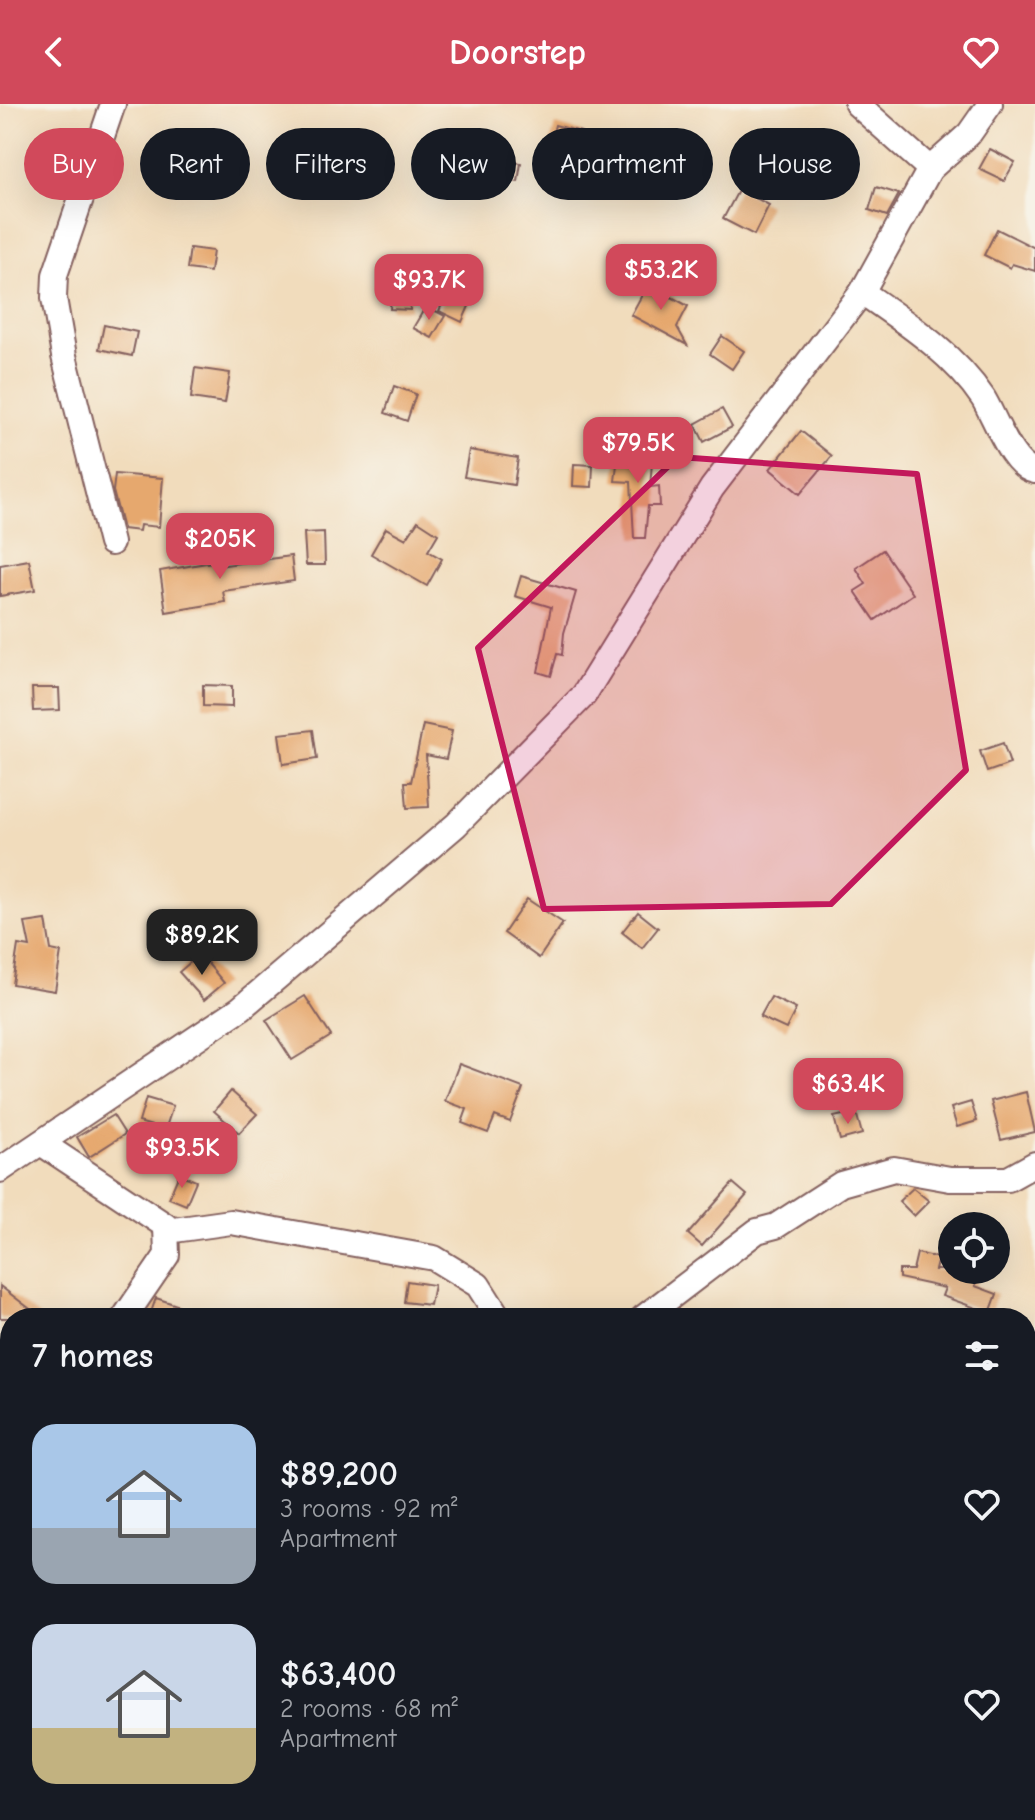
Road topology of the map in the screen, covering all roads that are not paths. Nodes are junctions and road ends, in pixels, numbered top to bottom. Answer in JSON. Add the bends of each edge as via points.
{"nodes":[{"id":1,"x":113,"y":104,"type":"edge"},
{"id":2,"x":857,"y":104,"type":"edge"},
{"id":3,"x":990,"y":104,"type":"edge"},
{"id":4,"x":930,"y":169,"type":"junction"},
{"id":5,"x":862,"y":292,"type":"junction"},
{"id":6,"x":1035,"y":471,"type":"edge"},
{"id":7,"x":111,"y":543,"type":"dead end"},
{"id":8,"x":41,"y":1143,"type":"junction"},
{"id":9,"x":1035,"y":1164,"type":"edge"},
{"id":10,"x":0,"y":1170,"type":"edge"},
{"id":11,"x":167,"y":1231,"type":"junction"},
{"id":12,"x":131,"y":1308,"type":"edge"},
{"id":13,"x":493,"y":1308,"type":"edge"},
{"id":14,"x":656,"y":1308,"type":"edge"}],
"edges":[{"from":1,"to":7,"type":"street","via":[[55,275],[54,298]]},
{"from":2,"to":4,"type":"street"},
{"from":3,"to":4,"type":"street","via":[[969,134]]},
{"from":4,"to":5,"type":"street"},
{"from":5,"to":6,"type":"street","via":[[926,336],[981,396],[1019,463]]},
{"from":5,"to":8,"type":"street","via":[[712,488],[584,695],[456,825],[241,1008]]},
{"from":8,"to":10,"type":"street"},
{"from":8,"to":11,"type":"street"},
{"from":9,"to":14,"type":"street","via":[[1008,1179],[950,1179],[894,1169],[841,1184],[776,1226],[757,1231]]},
{"from":11,"to":12,"type":"street","via":[[167,1255]]},
{"from":11,"to":13,"type":"street","via":[[231,1222],[434,1258],[478,1285]]}]}
